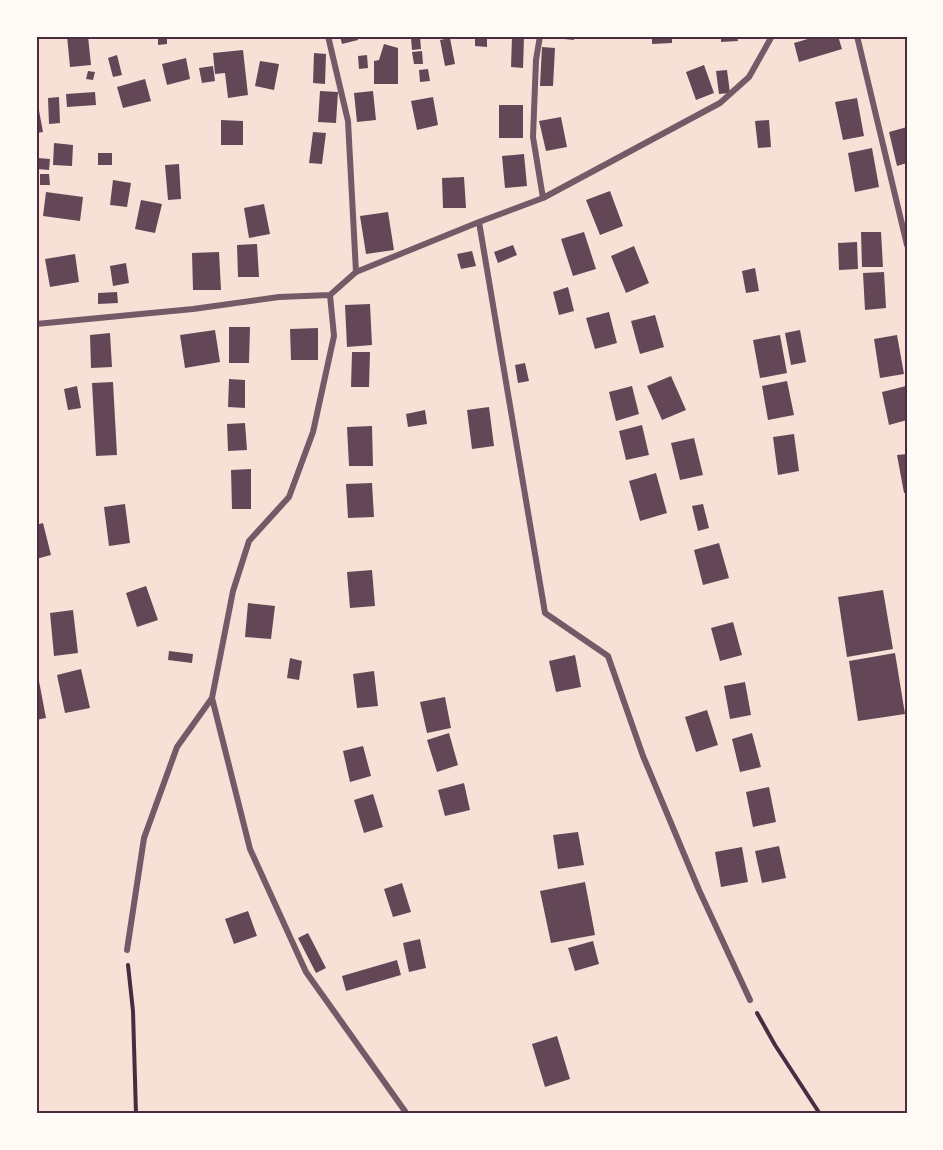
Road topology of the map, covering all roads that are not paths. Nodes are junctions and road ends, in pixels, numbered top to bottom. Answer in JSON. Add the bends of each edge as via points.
{"nodes":[{"id":1,"x":328,"y":36,"type":"edge"},
{"id":2,"x":540,"y":36,"type":"edge"},
{"id":3,"x":772,"y":36,"type":"edge"},
{"id":4,"x":857,"y":36,"type":"edge"},
{"id":5,"x":543,"y":198,"type":"junction"},
{"id":6,"x":479,"y":222,"type":"junction"},
{"id":7,"x":907,"y":245,"type":"edge"},
{"id":8,"x":356,"y":272,"type":"junction"},
{"id":9,"x":330,"y":295,"type":"junction"},
{"id":10,"x":36,"y":324,"type":"edge"},
{"id":11,"x":212,"y":698,"type":"junction"},
{"id":12,"x":127,"y":950,"type":"road end"},
{"id":13,"x":750,"y":1000,"type":"road end"},
{"id":14,"x":407,"y":1114,"type":"edge"}],
"edges":[{"from":1,"to":8,"type":"street","via":[[348,121]]},
{"from":2,"to":5,"type":"street","via":[[533,137]]},
{"from":3,"to":5,"type":"street","via":[[749,77],[720,103]]},
{"from":4,"to":7,"type":"street"},
{"from":5,"to":6,"type":"street"},
{"from":6,"to":8,"type":"street"},
{"from":6,"to":13,"type":"street","via":[[545,613],[608,656],[643,756]]},
{"from":8,"to":9,"type":"street"},
{"from":9,"to":10,"type":"street","via":[[279,297]]},
{"from":9,"to":11,"type":"street","via":[[334,336],[313,432],[289,497],[249,541],[232,591]]},
{"from":11,"to":12,"type":"street","via":[[177,747],[144,838]]},
{"from":11,"to":14,"type":"street","via":[[250,849],[306,972]]}]}
